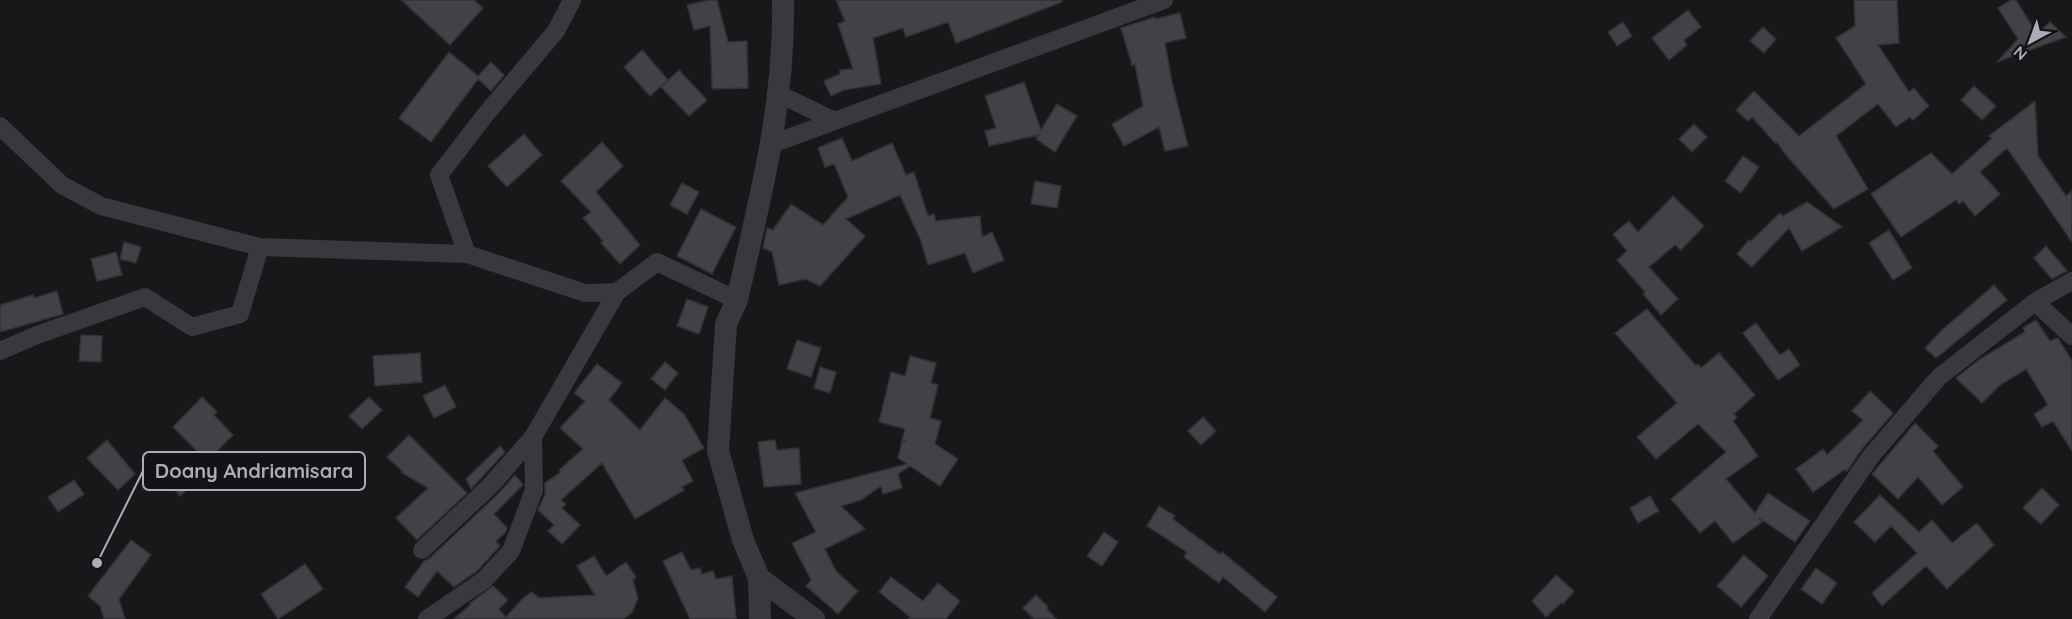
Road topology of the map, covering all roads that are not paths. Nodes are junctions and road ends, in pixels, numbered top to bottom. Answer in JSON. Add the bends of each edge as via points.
{"nodes":[{"id":1,"x":572,"y":0,"type":"edge"},
{"id":2,"x":783,"y":0,"type":"edge"},
{"id":3,"x":1164,"y":0,"type":"edge"},
{"id":4,"x":779,"y":94,"type":"junction"},
{"id":5,"x":835,"y":121,"type":"junction"},
{"id":6,"x":0,"y":126,"type":"edge"},
{"id":7,"x":772,"y":144,"type":"junction"},
{"id":8,"x":260,"y":247,"type":"junction"},
{"id":9,"x":467,"y":254,"type":"junction"},
{"id":10,"x":2072,"y":281,"type":"edge"},
{"id":11,"x":618,"y":292,"type":"junction"},
{"id":12,"x":737,"y":300,"type":"junction"},
{"id":13,"x":2035,"y":302,"type":"junction"},
{"id":14,"x":2072,"y":336,"type":"edge"},
{"id":15,"x":0,"y":351,"type":"edge"},
{"id":16,"x":533,"y":437,"type":"junction"},
{"id":17,"x":422,"y":550,"type":"dead end"},
{"id":18,"x":759,"y":578,"type":"junction"},
{"id":19,"x":427,"y":619,"type":"edge"},
{"id":20,"x":760,"y":619,"type":"edge"},
{"id":21,"x":814,"y":619,"type":"edge"},
{"id":22,"x":1758,"y":619,"type":"edge"}],
"edges":[{"from":1,"to":9,"type":"street","via":[[556,31],[439,175]]},
{"from":2,"to":4,"type":"street"},
{"from":3,"to":5,"type":"street"},
{"from":4,"to":5,"type":"street"},
{"from":4,"to":7,"type":"street"},
{"from":5,"to":7,"type":"street"},
{"from":6,"to":8,"type":"street","via":[[62,185],[101,206]]},
{"from":7,"to":12,"type":"street"},
{"from":8,"to":9,"type":"street"},
{"from":8,"to":15,"type":"street","via":[[240,314],[192,327],[145,297]]},
{"from":9,"to":11,"type":"street","via":[[585,293]]},
{"from":10,"to":13,"type":"street"},
{"from":11,"to":12,"type":"street","via":[[657,262]]},
{"from":11,"to":16,"type":"street"},
{"from":12,"to":18,"type":"street","via":[[726,324],[718,451],[743,540]]},
{"from":13,"to":14,"type":"street"},
{"from":13,"to":22,"type":"street","via":[[1939,377],[1871,456]]},
{"from":16,"to":17,"type":"street","via":[[491,485]]},
{"from":16,"to":19,"type":"street","via":[[534,490],[511,551],[483,580]]},
{"from":18,"to":20,"type":"street"},
{"from":18,"to":21,"type":"street"}]}
